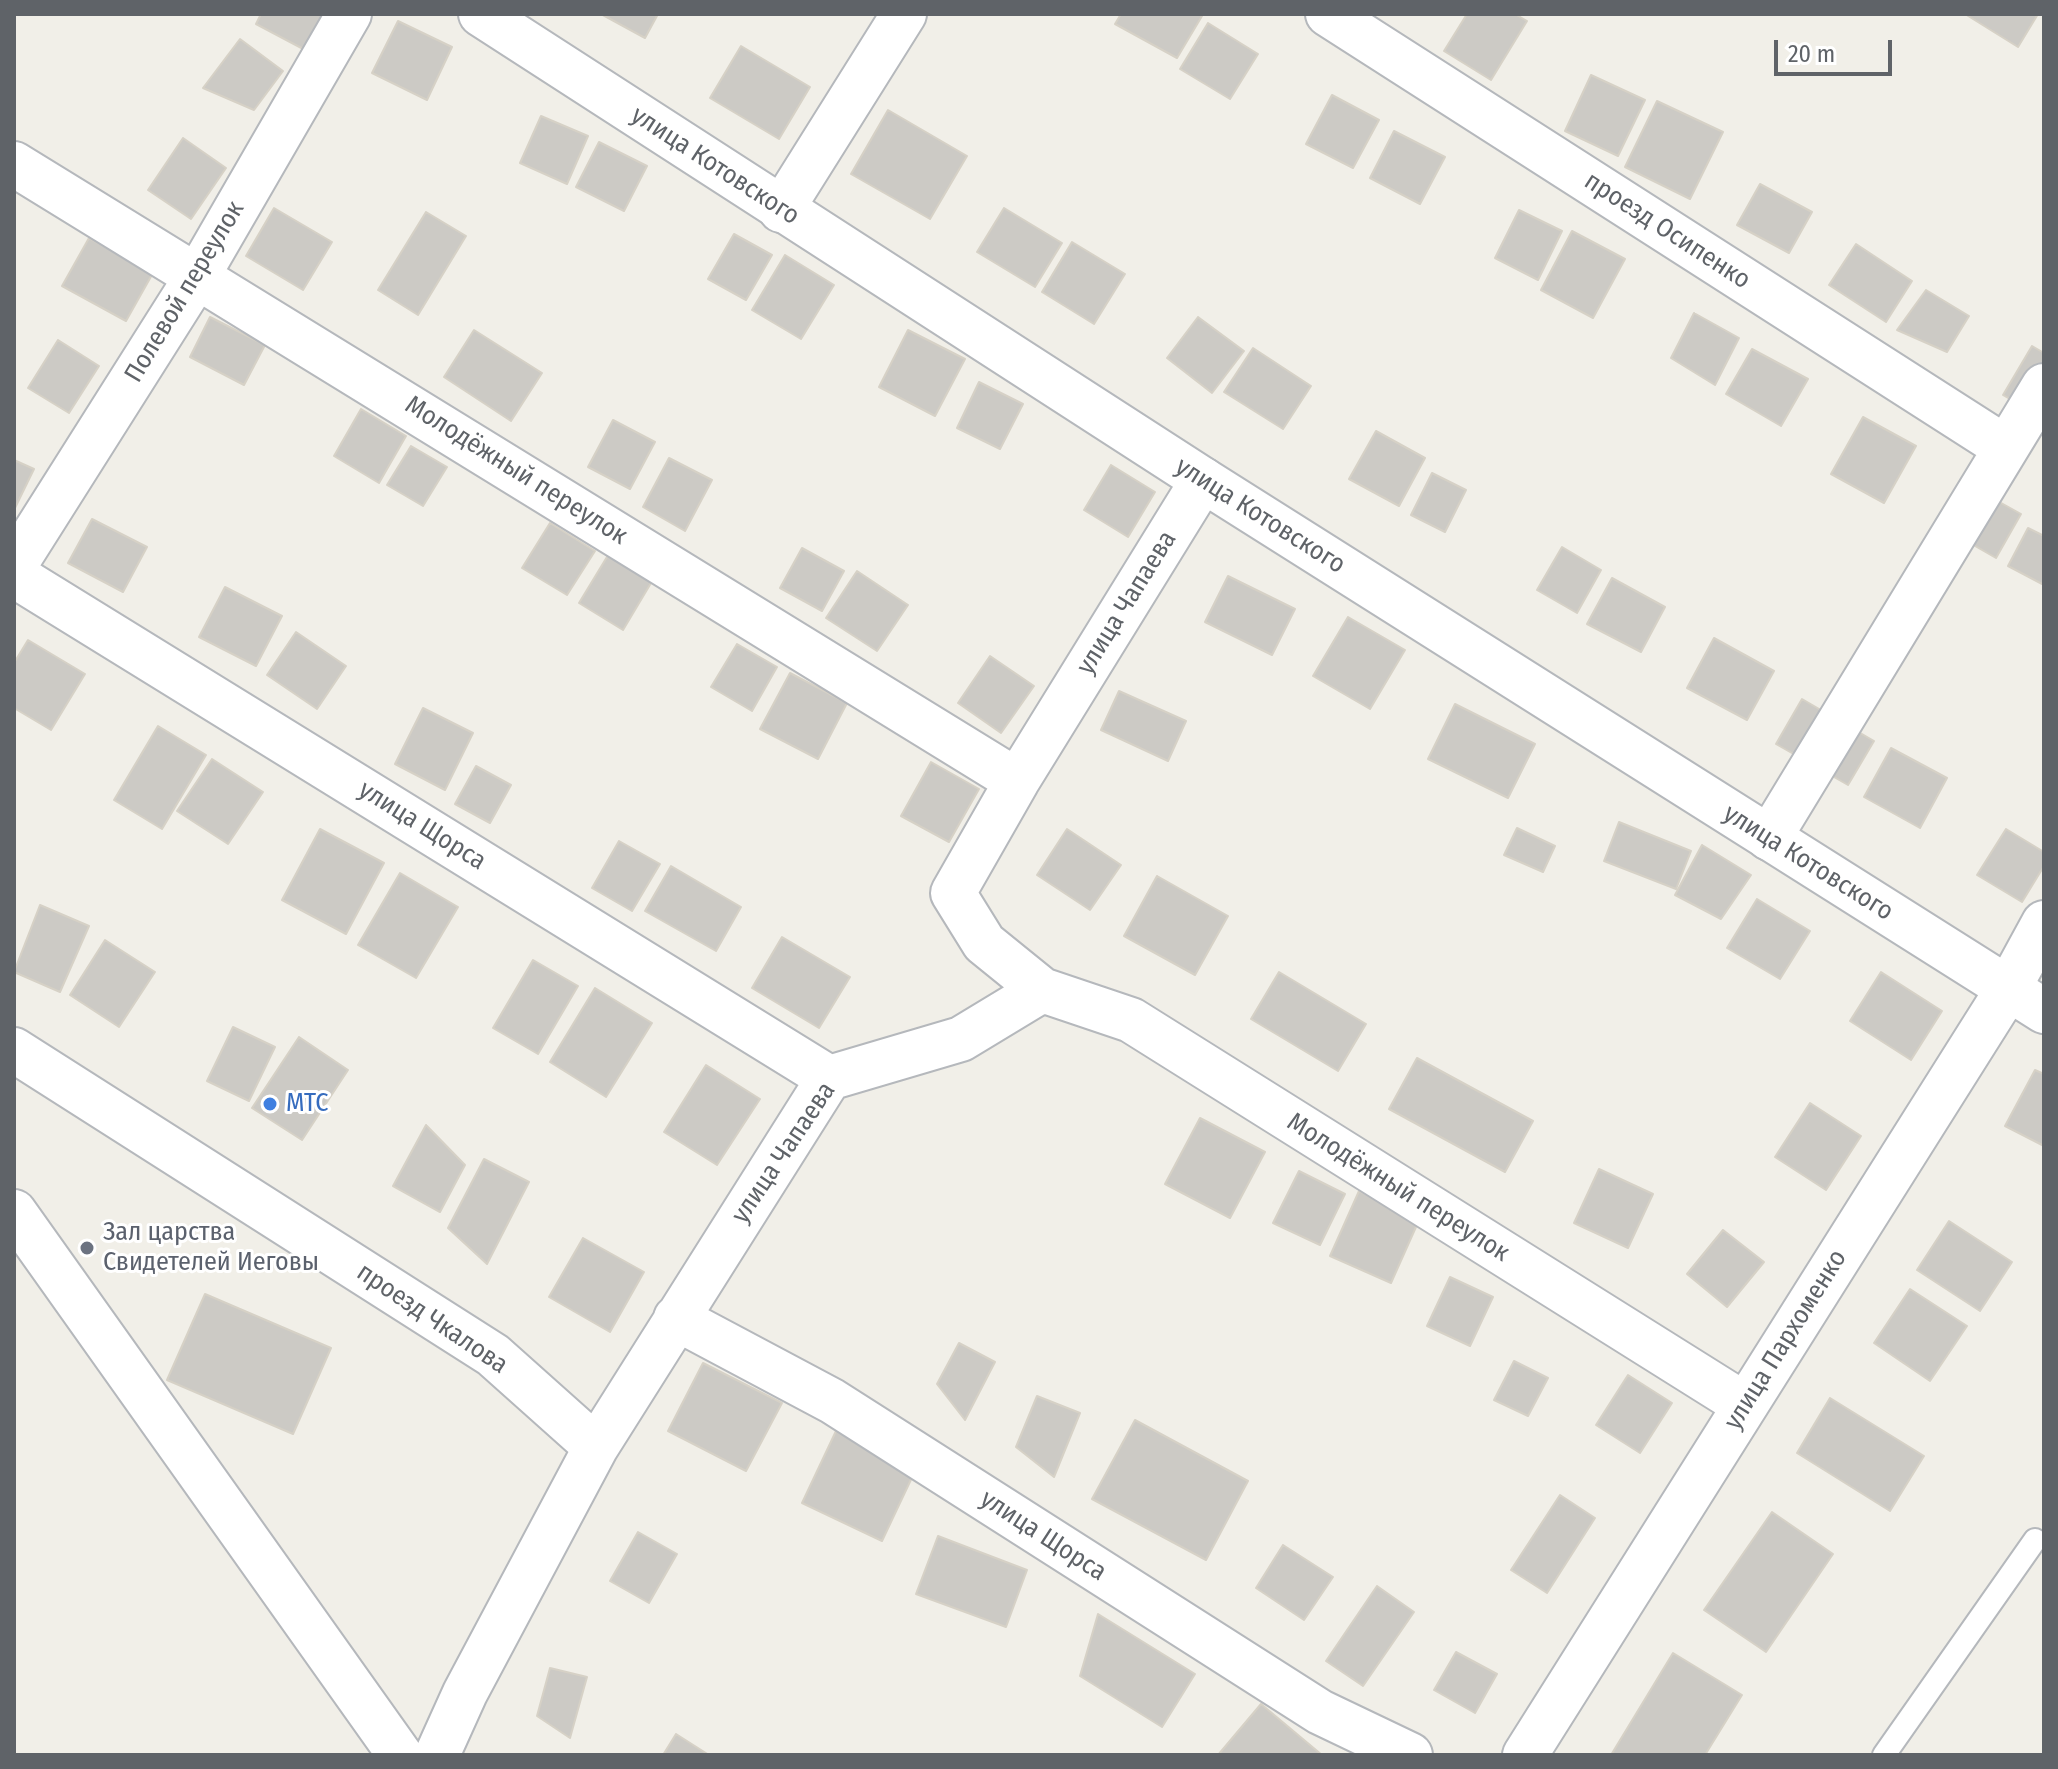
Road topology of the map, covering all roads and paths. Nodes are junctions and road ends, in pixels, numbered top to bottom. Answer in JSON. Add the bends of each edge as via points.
{"nodes":[{"id":1,"x":349,"y":14,"type":"edge"},
{"id":2,"x":481,"y":14,"type":"edge"},
{"id":3,"x":904,"y":14,"type":"edge"},
{"id":4,"x":1328,"y":14,"type":"edge"},
{"id":5,"x":14,"y":164,"type":"edge"},
{"id":6,"x":781,"y":210,"type":"junction"},
{"id":7,"x":198,"y":275,"type":"junction"},
{"id":8,"x":2044,"y":386,"type":"edge"},
{"id":9,"x":2006,"y":448,"type":"junction"},
{"id":10,"x":1203,"y":480,"type":"junction"},
{"id":11,"x":14,"y":566,"type":"edge"},
{"id":12,"x":14,"y":575,"type":"edge"},
{"id":13,"x":1017,"y":781,"type":"junction"},
{"id":14,"x":1769,"y":838,"type":"junction"},
{"id":15,"x":2044,"y":923,"type":"edge"},
{"id":16,"x":1042,"y":990,"type":"junction"},
{"id":17,"x":2026,"y":1000,"type":"edge"},
{"id":18,"x":14,"y":1050,"type":"edge"},
{"id":19,"x":829,"y":1078,"type":"junction"},
{"id":20,"x":14,"y":1212,"type":"edge"},
{"id":21,"x":676,"y":1318,"type":"junction"},
{"id":22,"x":1745,"y":1405,"type":"junction"},
{"id":23,"x":596,"y":1447,"type":"junction"},
{"id":24,"x":2035,"y":1540,"type":"dead end"},
{"id":25,"x":400,"y":1755,"type":"edge"},
{"id":26,"x":437,"y":1755,"type":"edge"},
{"id":27,"x":1410,"y":1755,"type":"edge"},
{"id":28,"x":1525,"y":1755,"type":"edge"},
{"id":29,"x":1884,"y":1755,"type":"edge"}],
"edges":[{"from":1,"to":7,"type":"street","name":"Полевой переулок"},
{"from":2,"to":6,"type":"street","name":"улица Котовского"},
{"from":3,"to":6,"type":"street"},
{"from":4,"to":9,"type":"street","name":"проезд Осипенко"},
{"from":5,"to":7,"type":"street","name":"Молодёжный переулок"},
{"from":6,"to":10,"type":"street","name":"улица Котовского"},
{"from":7,"to":11,"type":"street","name":"Полевой переулок"},
{"from":7,"to":13,"type":"street","name":"Молодёжный переулок"},
{"from":8,"to":9,"type":"street"},
{"from":9,"to":14,"type":"street"},
{"from":10,"to":13,"type":"street","name":"улица Чапаева"},
{"from":10,"to":14,"type":"street","name":"улица Котовского"},
{"from":12,"to":19,"type":"street","name":"улица Щорса"},
{"from":13,"to":16,"type":"street","name":"улица Чапаева","via":[[953,893],[984,943]]},
{"from":14,"to":17,"type":"street","name":"улица Котовского"},
{"from":15,"to":17,"type":"street","name":"улица Пархоменко"},
{"from":16,"to":19,"type":"street","name":"улица Чапаева","via":[[961,1039]]},
{"from":16,"to":22,"type":"street","name":"Молодёжный переулок","via":[[1131,1020]]},
{"from":17,"to":22,"type":"street","name":"улица Пархоменко"},
{"from":18,"to":23,"type":"street","name":"проезд Чкалова","via":[[493,1355]]},
{"from":19,"to":21,"type":"street","name":"улица Чапаева"},
{"from":20,"to":25,"type":"street"},
{"from":21,"to":23,"type":"street","name":"улица Чапаева"},
{"from":21,"to":27,"type":"street","name":"улица Щорса","via":[[832,1401],[1320,1712]]},
{"from":22,"to":28,"type":"street","name":"улица Пархоменко"},
{"from":23,"to":26,"type":"street","name":"улица Чапаева"},
{"from":24,"to":29,"type":"lane"}]}
